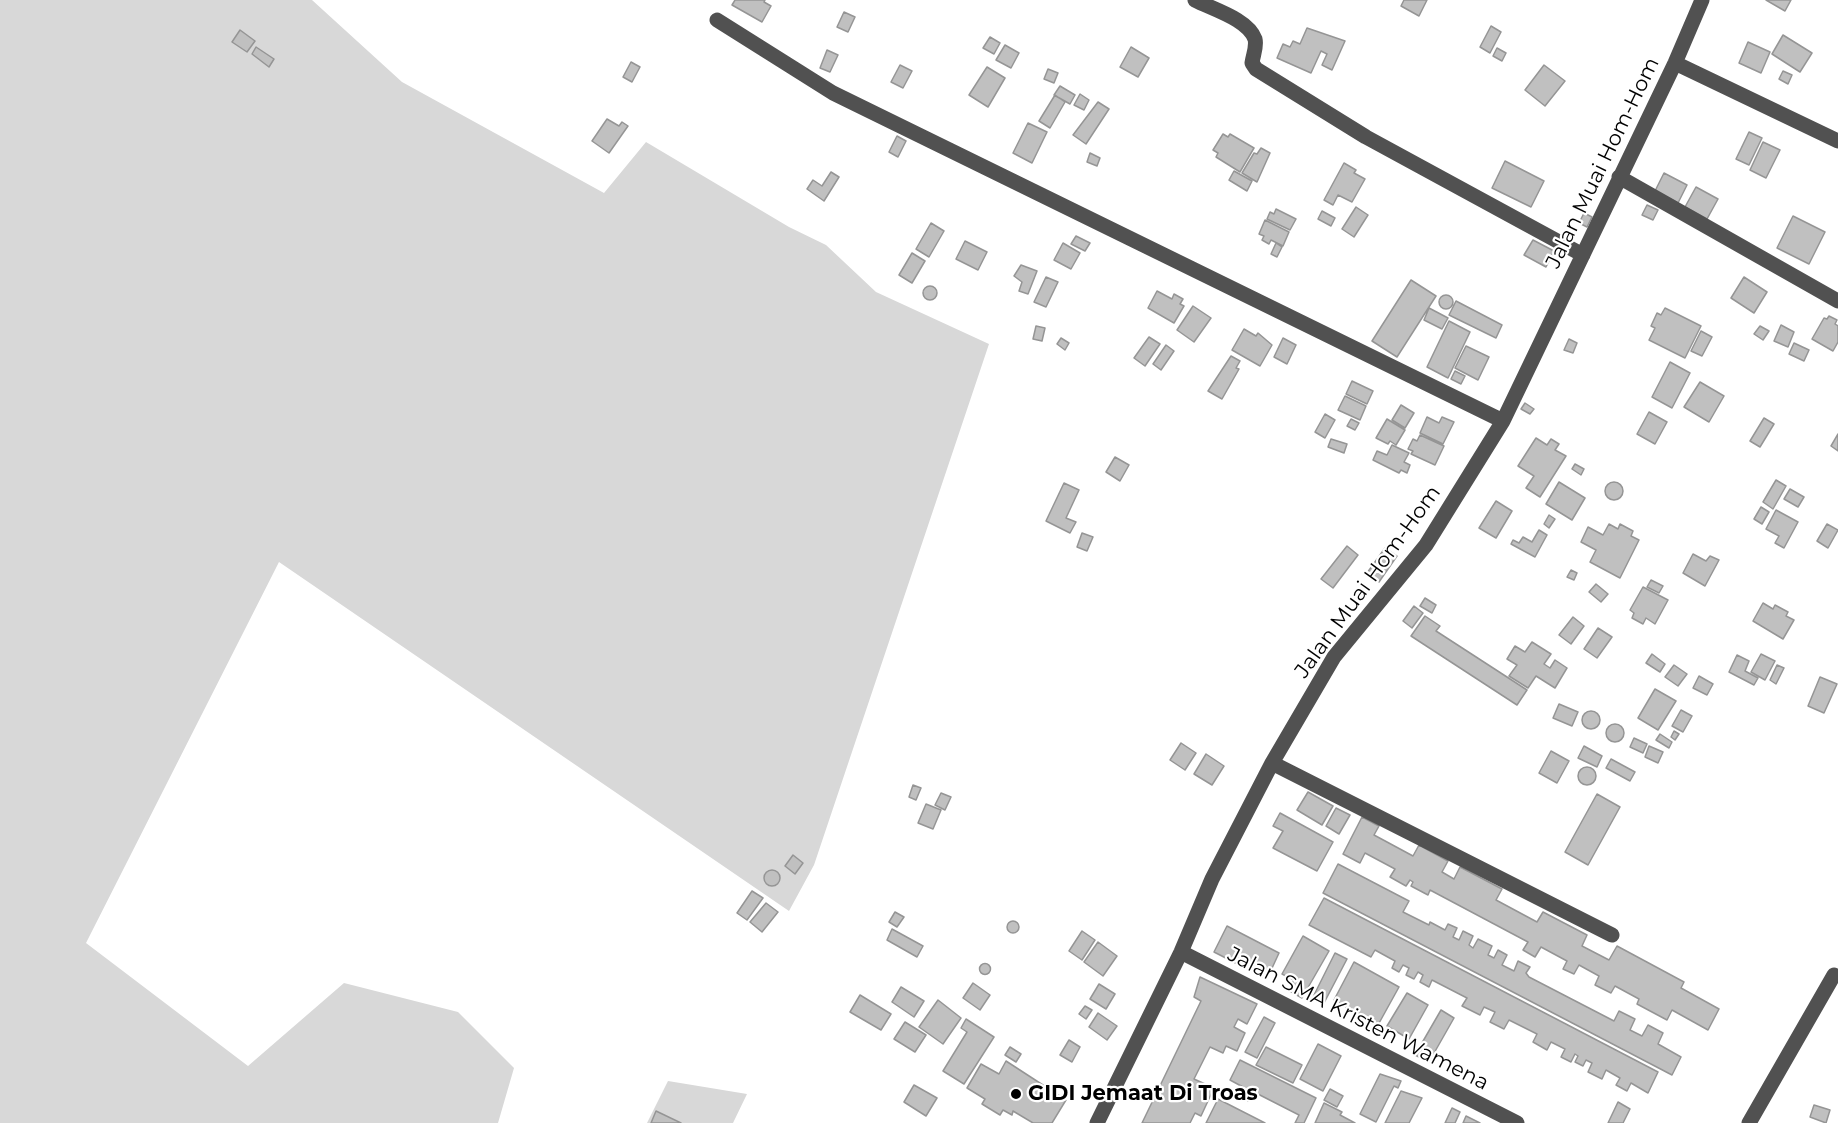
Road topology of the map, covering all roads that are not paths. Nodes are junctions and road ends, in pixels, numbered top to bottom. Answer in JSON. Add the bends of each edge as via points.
{"nodes":[{"id":1,"x":1195,"y":0,"type":"edge"},
{"id":2,"x":1702,"y":0,"type":"edge"},
{"id":3,"x":717,"y":20,"type":"dead end"},
{"id":4,"x":1675,"y":63,"type":"junction"},
{"id":5,"x":1838,"y":141,"type":"edge"},
{"id":6,"x":1619,"y":177,"type":"junction"},
{"id":7,"x":1583,"y":255,"type":"junction"},
{"id":8,"x":1838,"y":301,"type":"edge"},
{"id":9,"x":1503,"y":421,"type":"junction"},
{"id":10,"x":1272,"y":763,"type":"junction"},
{"id":11,"x":1612,"y":935,"type":"dead end"},
{"id":12,"x":1181,"y":952,"type":"junction"},
{"id":13,"x":1834,"y":975,"type":"dead end"},
{"id":14,"x":1097,"y":1123,"type":"edge"},
{"id":15,"x":1517,"y":1123,"type":"edge"},
{"id":16,"x":1749,"y":1123,"type":"edge"}],
"edges":[{"from":1,"to":7,"type":"street","via":[[1243,24],[1252,33],[1256,41],[1252,63],[1256,69],[1366,138]]},
{"from":2,"to":4,"type":"street","name":"Jalan Muai Hom-Hom"},
{"from":3,"to":9,"type":"street","via":[[833,93]]},
{"from":4,"to":5,"type":"street"},
{"from":4,"to":6,"type":"street","name":"Jalan Muai Hom-Hom"},
{"from":6,"to":7,"type":"street","name":"Jalan Muai Hom-Hom"},
{"from":6,"to":8,"type":"street"},
{"from":7,"to":9,"type":"street","name":"Jalan Muai Hom-Hom"},
{"from":9,"to":10,"type":"street","name":"Jalan Muai Hom-Hom","via":[[1426,545],[1334,657]]},
{"from":10,"to":11,"type":"street"},
{"from":10,"to":12,"type":"street","name":"Jalan Muai Hom-Hom","via":[[1212,879]]},
{"from":12,"to":14,"type":"street","name":"Jalan Muai Hom-Hom"},
{"from":12,"to":15,"type":"street","name":"Jalan SMA Kristen Wamena"},
{"from":13,"to":16,"type":"street"}]}
